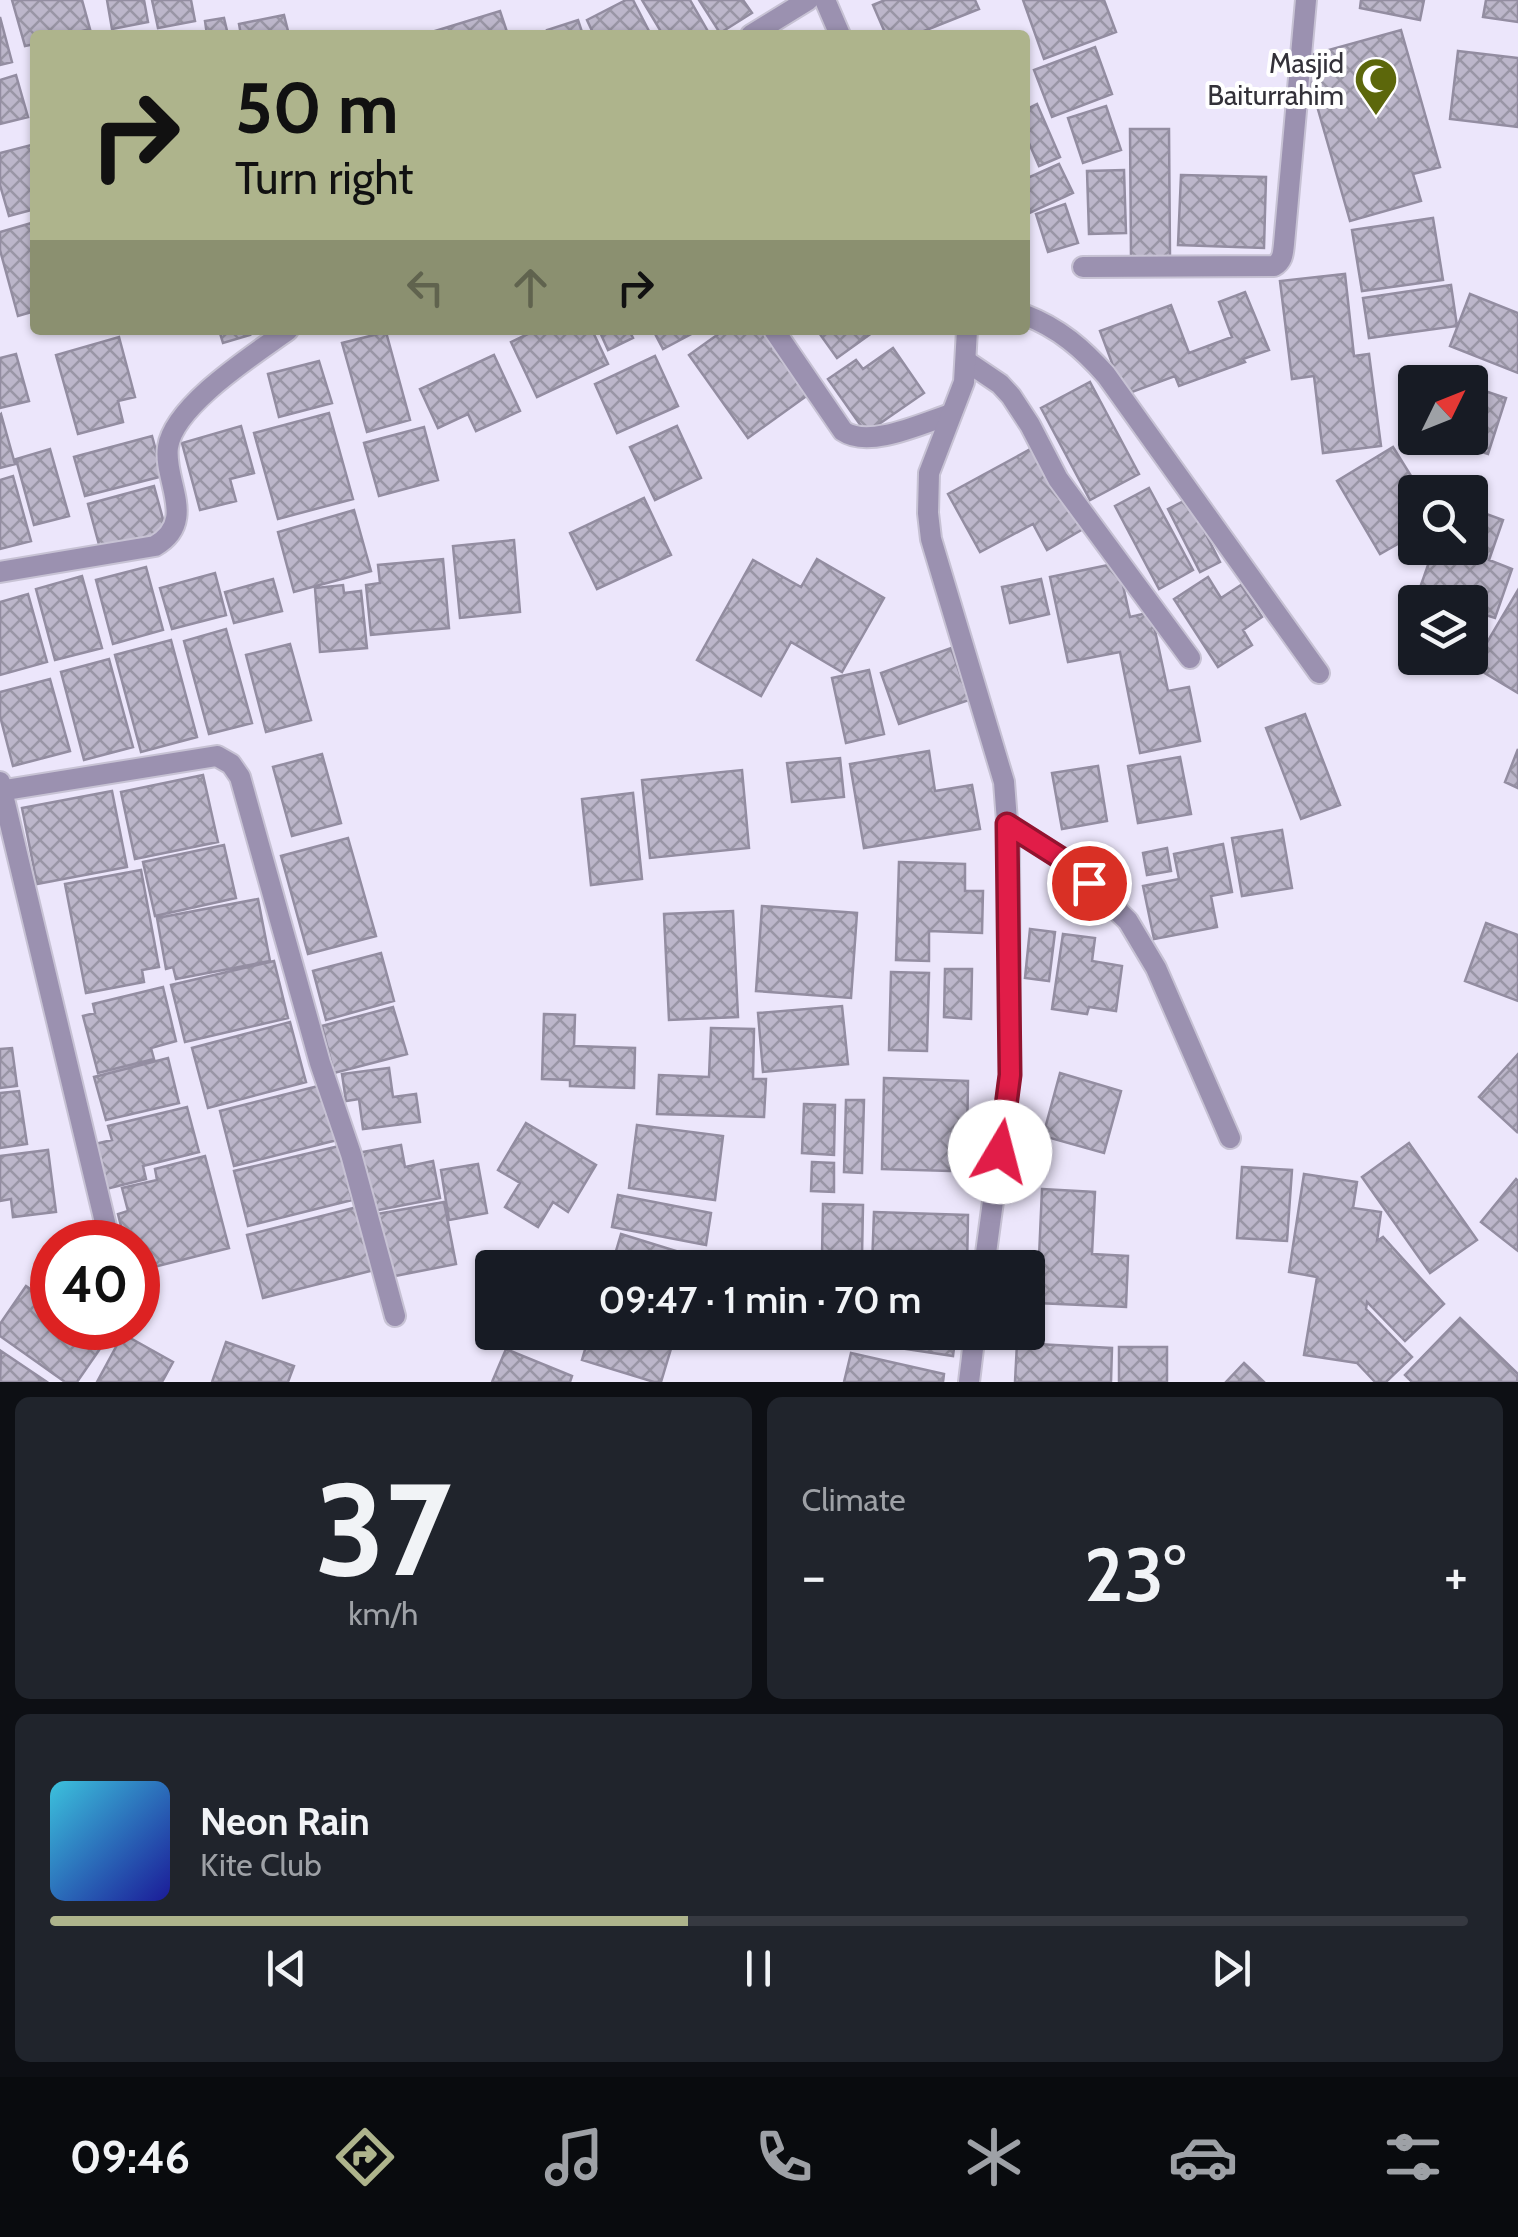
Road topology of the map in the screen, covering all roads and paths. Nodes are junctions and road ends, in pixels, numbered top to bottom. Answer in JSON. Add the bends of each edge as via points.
{"nodes":[{"id":1,"x":808,"y":0,"type":"edge"},
{"id":2,"x":825,"y":0,"type":"edge"},
{"id":3,"x":1306,"y":0,"type":"edge"},
{"id":4,"x":759,"y":30,"type":"edge"},
{"id":5,"x":838,"y":30,"type":"edge"},
{"id":6,"x":1083,"y":267,"type":"dead end"},
{"id":7,"x":1030,"y":318,"type":"edge"},
{"id":8,"x":281,"y":335,"type":"edge"},
{"id":9,"x":777,"y":335,"type":"edge"},
{"id":10,"x":966,"y":335,"type":"edge"},
{"id":11,"x":966,"y":361,"type":"junction"},
{"id":12,"x":951,"y":414,"type":"junction"},
{"id":13,"x":0,"y":572,"type":"edge"},
{"id":14,"x":1190,"y":658,"type":"dead end"},
{"id":15,"x":1319,"y":672,"type":"dead end"},
{"id":16,"x":1,"y":787,"type":"edge"},
{"id":17,"x":1007,"y":824,"type":"junction"},
{"id":18,"x":1230,"y":1138,"type":"dead end"},
{"id":19,"x":104,"y":1220,"type":"edge"},
{"id":20,"x":986,"y":1250,"type":"edge"},
{"id":21,"x":395,"y":1316,"type":"dead end"},
{"id":22,"x":972,"y":1350,"type":"edge"},
{"id":23,"x":968,"y":1382,"type":"edge"}],
"edges":[{"from":1,"to":4,"type":"street"},
{"from":2,"to":5,"type":"street"},
{"from":3,"to":6,"type":"street","via":[[1279,264]]},
{"from":7,"to":15,"type":"street","via":[[1084,350],[1106,375]]},
{"from":8,"to":13,"type":"street","via":[[219,381],[175,427],[167,448],[177,516],[163,542]]},
{"from":9,"to":12,"type":"street","via":[[849,435],[878,437]]},
{"from":10,"to":11,"type":"street"},
{"from":11,"to":12,"type":"street"},
{"from":11,"to":14,"type":"street","via":[[1011,396],[1058,479]]},
{"from":12,"to":17,"type":"street","via":[[929,473],[931,539],[1004,782]]},
{"from":16,"to":19,"type":"street"},
{"from":16,"to":21,"type":"street","via":[[217,756],[231,764]]},
{"from":17,"to":18,"type":"street","via":[[1070,864],[1128,921],[1156,968]]},
{"from":17,"to":20,"type":"street","via":[[1010,1075]]},
{"from":22,"to":23,"type":"street"}]}
